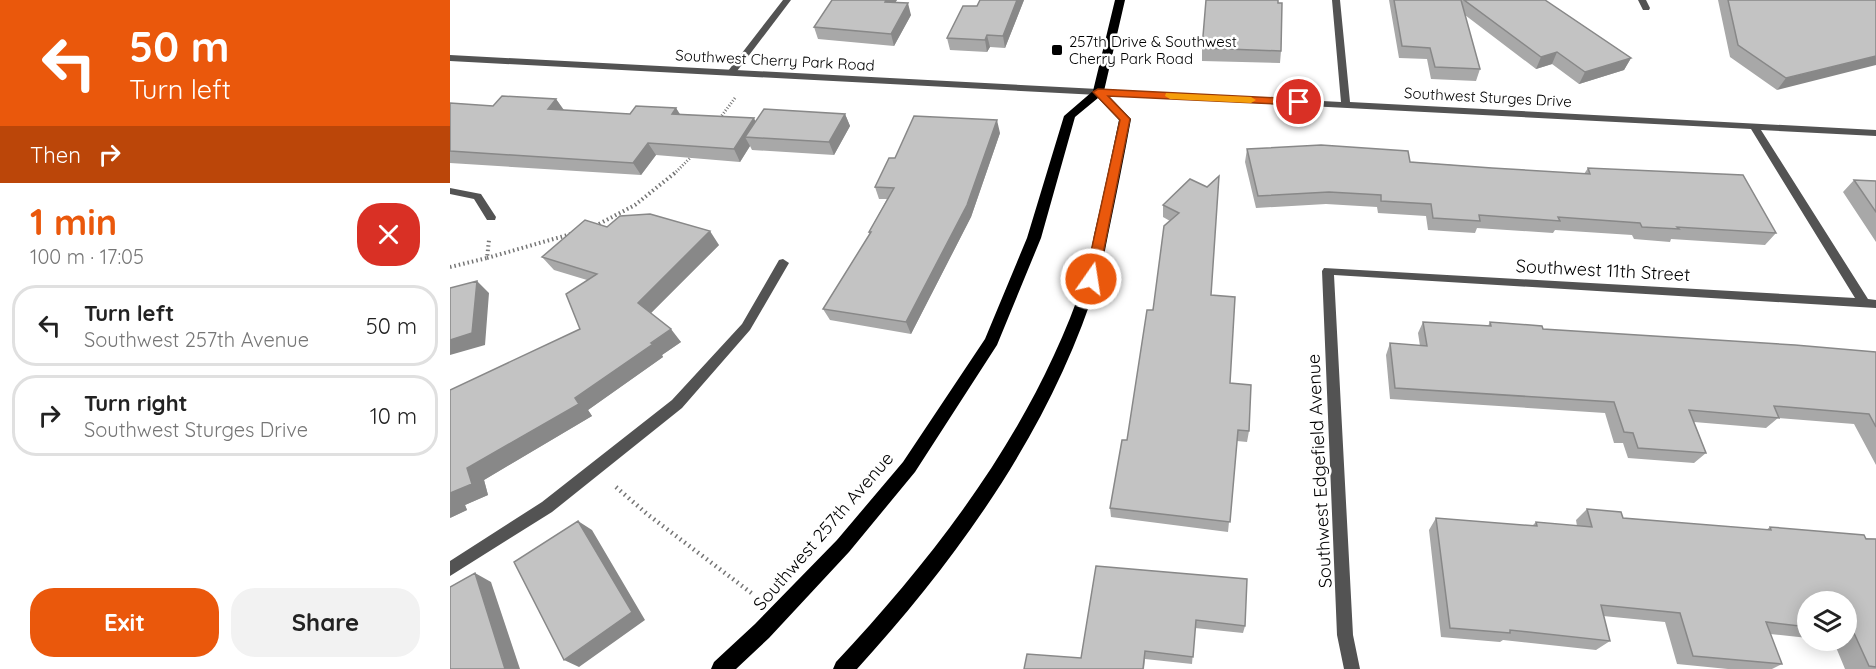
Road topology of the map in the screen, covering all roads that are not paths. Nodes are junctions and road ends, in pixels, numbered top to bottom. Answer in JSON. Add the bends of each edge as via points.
{"nodes":[{"id":1,"x":787,"y":0,"type":"edge"},
{"id":2,"x":1120,"y":0,"type":"edge"},
{"id":3,"x":1336,"y":0,"type":"edge"},
{"id":4,"x":1642,"y":0,"type":"edge"},
{"id":5,"x":1646,"y":8,"type":"dead end"},
{"id":6,"x":450,"y":58,"type":"edge"},
{"id":7,"x":731,"y":73,"type":"junction"},
{"id":8,"x":1098,"y":92,"type":"junction"},
{"id":9,"x":1346,"y":105,"type":"junction"},
{"id":10,"x":1754,"y":126,"type":"junction"},
{"id":11,"x":1876,"y":133,"type":"edge"},
{"id":12,"x":450,"y":191,"type":"edge"},
{"id":13,"x":491,"y":217,"type":"road end"},
{"id":14,"x":783,"y":263,"type":"dead end"},
{"id":15,"x":1328,"y":271,"type":"joint"},
{"id":16,"x":1870,"y":304,"type":"edge"},
{"id":17,"x":450,"y":569,"type":"edge"},
{"id":18,"x":720,"y":669,"type":"edge"},
{"id":19,"x":843,"y":669,"type":"edge"},
{"id":20,"x":1352,"y":669,"type":"edge"}],
"edges":[{"from":1,"to":7,"type":"street"},
{"from":2,"to":8,"type":"main road"},
{"from":3,"to":9,"type":"street"},
{"from":4,"to":5,"type":"street"},
{"from":6,"to":7,"type":"street","name":"Southwest Cherry Park Road"},
{"from":7,"to":8,"type":"street","name":"Southwest Cherry Park Road"},
{"from":8,"to":9,"type":"street","name":"Southwest Sturges Drive"},
{"from":8,"to":18,"type":"main road","name":"Southwest 257th Avenue","via":[[1070,116],[1034,238],[992,340],[909,467],[843,546]]},
{"from":8,"to":19,"type":"main road","via":[[1125,119],[1091,279],[1043,393],[994,478],[949,543]]},
{"from":9,"to":10,"type":"street","name":"Southwest Sturges Drive"},
{"from":10,"to":11,"type":"street","name":"Southwest Sturges Drive"},
{"from":10,"to":16,"type":"street"},
{"from":12,"to":13,"type":"street","via":[[477,196]]},
{"from":14,"to":17,"type":"street","via":[[746,327],[677,404],[547,507]]},
{"from":15,"to":16,"type":"street","name":"Southwest 11th Street"},
{"from":15,"to":20,"type":"street","name":"Southwest Edgefield Avenue","via":[[1345,635]]}]}
